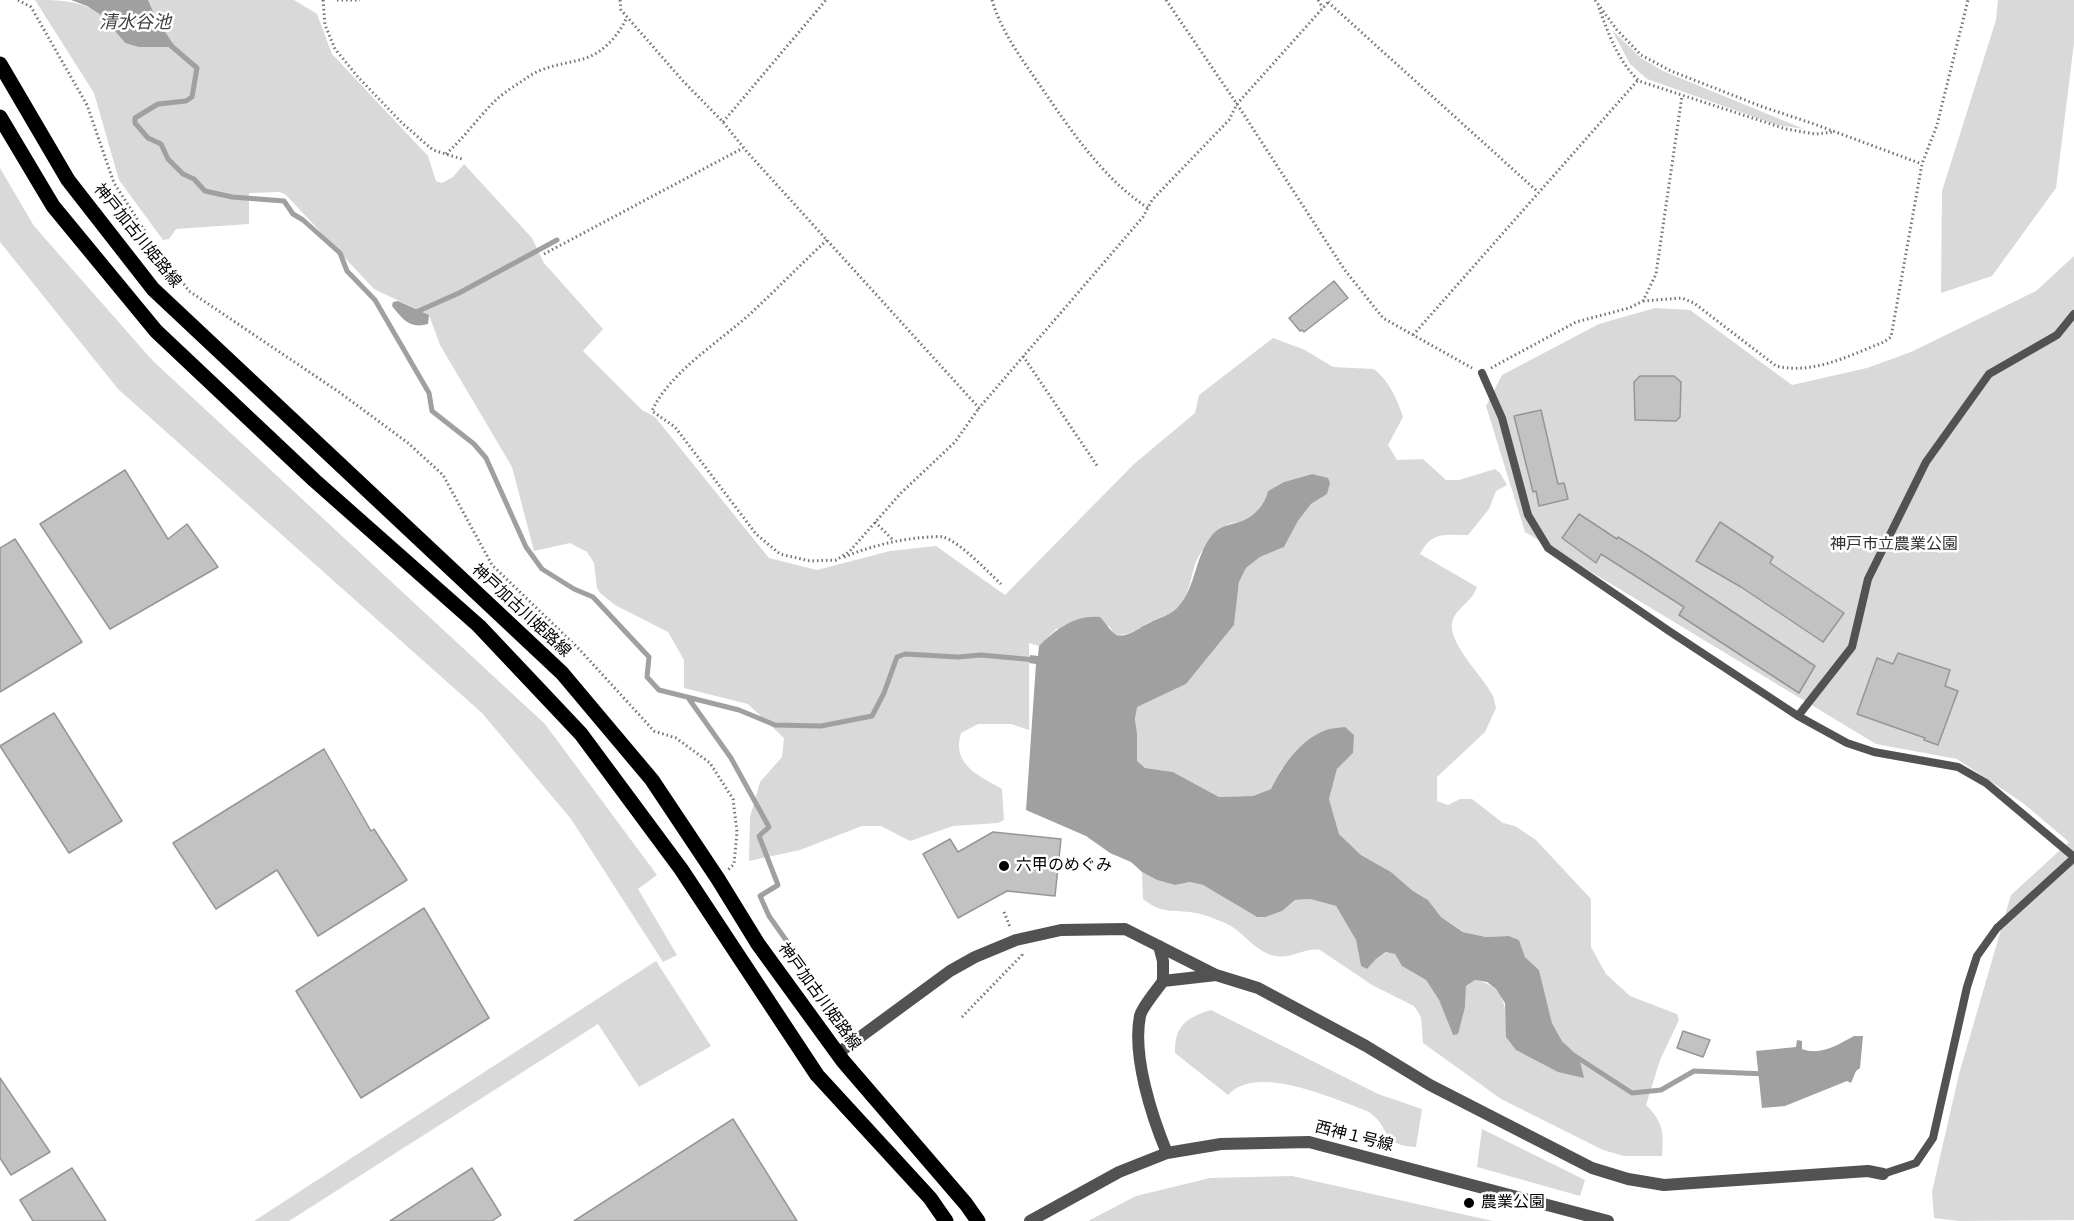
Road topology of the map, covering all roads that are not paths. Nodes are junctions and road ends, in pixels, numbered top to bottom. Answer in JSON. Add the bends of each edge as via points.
{"nodes":[{"id":1,"x":0,"y":64,"type":"edge"},
{"id":2,"x":0,"y":117,"type":"edge"},
{"id":3,"x":2074,"y":314,"type":"edge"},
{"id":4,"x":1482,"y":373,"type":"road end"},
{"id":5,"x":1798,"y":716,"type":"junction"},
{"id":6,"x":2074,"y":858,"type":"edge"},
{"id":7,"x":1159,"y":946,"type":"junction"},
{"id":8,"x":1216,"y":975,"type":"junction"},
{"id":9,"x":1163,"y":981,"type":"junction"},
{"id":10,"x":837,"y":1054,"type":"junction"},
{"id":11,"x":1167,"y":1153,"type":"junction"},
{"id":12,"x":1883,"y":1173,"type":"joint"},
{"id":13,"x":946,"y":1221,"type":"edge"},
{"id":14,"x":978,"y":1221,"type":"edge"},
{"id":15,"x":1030,"y":1221,"type":"edge"},
{"id":16,"x":1608,"y":1221,"type":"edge"}],
"edges":[{"from":1,"to":10,"type":"main road","name":"神戸加古川姫路線","via":[[68,180],[153,289],[562,673],[652,780],[758,944]]},
{"from":2,"to":13,"type":"main road","via":[[53,206],[156,331],[314,480],[479,626],[581,734],[681,869],[817,1075],[930,1198]]},
{"from":3,"to":5,"type":"lane","via":[[2057,335],[1989,374],[1926,462],[1868,579],[1852,647]]},
{"from":4,"to":5,"type":"lane","via":[[1502,418],[1528,515],[1548,548]]},
{"from":5,"to":6,"type":"lane","via":[[1847,743],[1874,752],[1958,767],[1986,783]]},
{"from":6,"to":12,"type":"lane","via":[[1997,928],[1977,956],[1933,1138],[1916,1163]]},
{"from":7,"to":8,"type":"street"},
{"from":7,"to":9,"type":"street"},
{"from":7,"to":10,"type":"street","via":[[1125,929],[1061,930],[1016,940],[950,970]]},
{"from":8,"to":9,"type":"street"},
{"from":8,"to":12,"type":"street","via":[[1258,988],[1430,1085],[1592,1168],[1628,1179],[1664,1185]]},
{"from":9,"to":11,"type":"street","via":[[1140,1015],[1139,1052],[1153,1120]]},
{"from":10,"to":14,"type":"main road","name":"神戸加古川姫路線"},
{"from":11,"to":15,"type":"street","name":"西神１号線","via":[[1119,1172]]},
{"from":11,"to":16,"type":"street","name":"西神１号線","via":[[1221,1144],[1309,1142]]}]}
